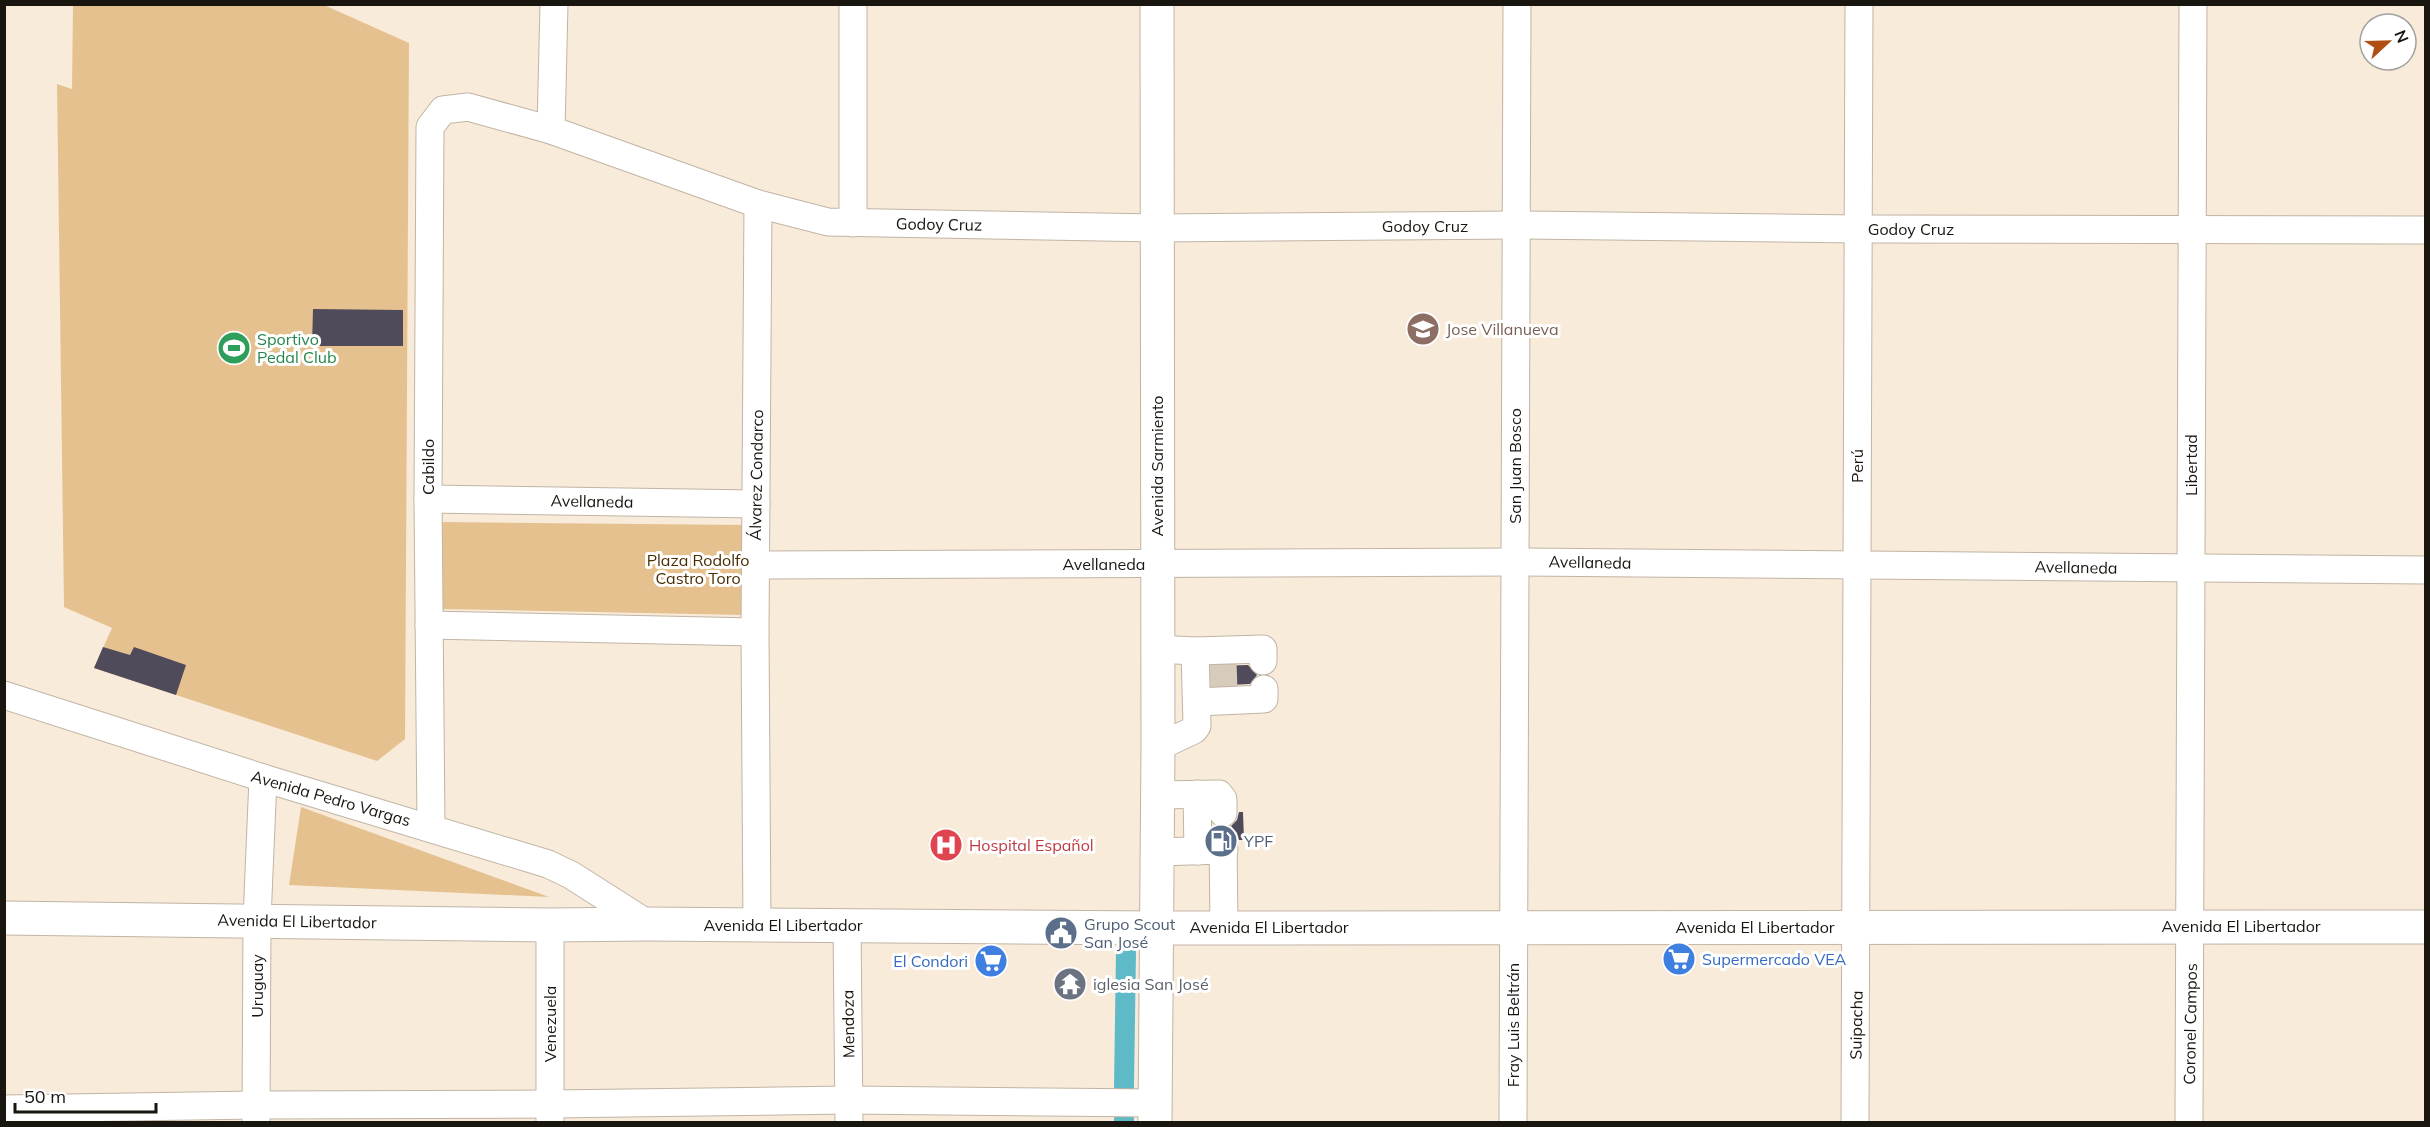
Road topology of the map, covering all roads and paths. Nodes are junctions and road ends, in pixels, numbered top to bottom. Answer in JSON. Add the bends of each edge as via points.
{"nodes":[{"id":1,"x":554,"y":4,"type":"edge"},
{"id":2,"x":853,"y":4,"type":"edge"},
{"id":3,"x":1157,"y":4,"type":"edge"},
{"id":4,"x":1517,"y":4,"type":"edge"},
{"id":5,"x":1859,"y":4,"type":"edge"},
{"id":6,"x":2193,"y":4,"type":"edge"},
{"id":7,"x":443,"y":110,"type":"joint"},
{"id":8,"x":551,"y":130,"type":"junction"},
{"id":9,"x":758,"y":204,"type":"junction"},
{"id":10,"x":853,"y":223,"type":"junction"},
{"id":11,"x":1516,"y":225,"type":"junction"},
{"id":12,"x":1157,"y":228,"type":"junction"},
{"id":13,"x":1858,"y":229,"type":"junction"},
{"id":14,"x":2426,"y":230,"type":"edge"},
{"id":15,"x":2192,"y":231,"type":"junction"},
{"id":16,"x":428,"y":499,"type":"junction"},
{"id":17,"x":756,"y":504,"type":"junction"},
{"id":18,"x":1515,"y":562,"type":"junction"},
{"id":19,"x":1157,"y":564,"type":"junction"},
{"id":20,"x":755,"y":565,"type":"junction"},
{"id":21,"x":1857,"y":565,"type":"junction"},
{"id":22,"x":2191,"y":568,"type":"junction"},
{"id":23,"x":2426,"y":570,"type":"edge"},
{"id":24,"x":429,"y":626,"type":"junction"},
{"id":25,"x":755,"y":632,"type":"junction"},
{"id":26,"x":1156,"y":649,"type":"junction"},
{"id":27,"x":1196,"y":651,"type":"junction"},
{"id":28,"x":1263,"y":661,"type":"dead end"},
{"id":29,"x":1264,"y":689,"type":"dead end"},
{"id":30,"x":4,"y":695,"type":"edge"},
{"id":31,"x":1197,"y":702,"type":"junction"},
{"id":32,"x":1158,"y":747,"type":"junction"},
{"id":33,"x":263,"y":778,"type":"junction"},
{"id":34,"x":1197,"y":794,"type":"junction"},
{"id":35,"x":1157,"y":795,"type":"junction"},
{"id":36,"x":1223,"y":813,"type":"dead end"},
{"id":37,"x":431,"y":827,"type":"junction"},
{"id":38,"x":1215,"y":847,"type":"junction"},
{"id":39,"x":1157,"y":852,"type":"junction"},
{"id":40,"x":4,"y":918,"type":"edge"},
{"id":41,"x":257,"y":920,"type":"junction"},
{"id":42,"x":648,"y":924,"type":"junction"},
{"id":43,"x":550,"y":925,"type":"junction"},
{"id":44,"x":848,"y":925,"type":"junction"},
{"id":45,"x":2191,"y":925,"type":"junction"},
{"id":46,"x":757,"y":926,"type":"junction"},
{"id":47,"x":1224,"y":927,"type":"junction"},
{"id":48,"x":1514,"y":927,"type":"junction"},
{"id":49,"x":1857,"y":927,"type":"junction"},
{"id":50,"x":2426,"y":927,"type":"edge"},
{"id":51,"x":1157,"y":928,"type":"junction"},
{"id":52,"x":4,"y":1109,"type":"edge"},
{"id":53,"x":849,"y":1111,"type":"edge"},
{"id":54,"x":550,"y":1113,"type":"edge"},
{"id":55,"x":1155,"y":1113,"type":"edge"},
{"id":56,"x":256,"y":1114,"type":"edge"},
{"id":57,"x":1513,"y":1122,"type":"edge"},
{"id":58,"x":1855,"y":1122,"type":"edge"},
{"id":59,"x":2189,"y":1122,"type":"edge"}],
"edges":[{"from":1,"to":8,"type":"street"},
{"from":2,"to":10,"type":"street"},
{"from":3,"to":12,"type":"main road","name":"Avenida Sarmiento"},
{"from":4,"to":11,"type":"street","name":"San Juan Bosco"},
{"from":5,"to":13,"type":"street","name":"Perú"},
{"from":6,"to":15,"type":"street","name":"Libertad"},
{"from":7,"to":8,"type":"street","name":"Godoy Cruz","via":[[468,107]]},
{"from":7,"to":16,"type":"street","name":"Cabildo","via":[[430,128]]},
{"from":8,"to":9,"type":"street","name":"Godoy Cruz"},
{"from":9,"to":10,"type":"street","name":"Godoy Cruz","via":[[828,222]]},
{"from":9,"to":17,"type":"street","name":"Álvarez Condarco"},
{"from":10,"to":12,"type":"street","name":"Godoy Cruz"},
{"from":11,"to":12,"type":"street","name":"Godoy Cruz"},
{"from":11,"to":13,"type":"street","name":"Godoy Cruz"},
{"from":11,"to":18,"type":"street","name":"San Juan Bosco"},
{"from":12,"to":19,"type":"main road","name":"Avenida Sarmiento"},
{"from":13,"to":15,"type":"street","name":"Godoy Cruz"},
{"from":13,"to":21,"type":"street","name":"Perú"},
{"from":14,"to":15,"type":"street","name":"Godoy Cruz"},
{"from":15,"to":22,"type":"street","name":"Libertad"},
{"from":16,"to":17,"type":"street","name":"Avellaneda"},
{"from":16,"to":24,"type":"street","name":"Cabildo"},
{"from":17,"to":20,"type":"street","name":"Álvarez Condarco"},
{"from":18,"to":19,"type":"street","name":"Avellaneda"},
{"from":18,"to":21,"type":"street","name":"Avellaneda"},
{"from":18,"to":48,"type":"street","name":"San Juan Bosco"},
{"from":19,"to":20,"type":"street","name":"Avellaneda"},
{"from":19,"to":26,"type":"main road","name":"Avenida Sarmiento"},
{"from":20,"to":25,"type":"street","name":"Álvarez Condarco"},
{"from":21,"to":22,"type":"street","name":"Avellaneda"},
{"from":21,"to":49,"type":"street","name":"Perú"},
{"from":22,"to":23,"type":"street","name":"Avellaneda"},
{"from":22,"to":45,"type":"street","name":"Libertad"},
{"from":24,"to":25,"type":"street"},
{"from":24,"to":37,"type":"street","name":"Cabildo"},
{"from":25,"to":46,"type":"street","name":"Álvarez Condarco"},
{"from":26,"to":27,"type":"street"},
{"from":26,"to":32,"type":"main road","name":"Avenida Sarmiento"},
{"from":27,"to":28,"type":"street","via":[[1223,656],[1263,649]]},
{"from":27,"to":31,"type":"street"},
{"from":29,"to":31,"type":"street","via":[[1264,699],[1224,696]]},
{"from":30,"to":33,"type":"street","name":"Avenida Pedro Vargas"},
{"from":31,"to":32,"type":"street","via":[[1194,730]]},
{"from":32,"to":35,"type":"main road","name":"Avenida Sarmiento"},
{"from":33,"to":37,"type":"street","name":"Avenida Pedro Vargas"},
{"from":33,"to":41,"type":"street","name":"Uruguay"},
{"from":34,"to":35,"type":"street"},
{"from":34,"to":36,"type":"street","via":[[1222,796]]},
{"from":34,"to":38,"type":"street"},
{"from":35,"to":39,"type":"main road","name":"Avenida Sarmiento"},
{"from":37,"to":42,"type":"street","name":"Avenida Pedro Vargas","via":[[548,864]]},
{"from":38,"to":39,"type":"street"},
{"from":38,"to":47,"type":"street"},
{"from":39,"to":51,"type":"main road","name":"Avenida Sarmiento"},
{"from":40,"to":41,"type":"main road","name":"Avenida El Libertador"},
{"from":41,"to":43,"type":"main road","name":"Avenida El Libertador"},
{"from":41,"to":56,"type":"street","name":"Uruguay"},
{"from":42,"to":43,"type":"main road","name":"Avenida El Libertador"},
{"from":42,"to":46,"type":"main road","name":"Avenida El Libertador"},
{"from":43,"to":54,"type":"street","name":"Venezuela"},
{"from":44,"to":46,"type":"main road","name":"Avenida El Libertador"},
{"from":44,"to":51,"type":"main road","name":"Avenida El Libertador"},
{"from":44,"to":53,"type":"street","name":"Mendoza"},
{"from":45,"to":49,"type":"main road","name":"Avenida El Libertador"},
{"from":45,"to":50,"type":"main road","name":"Avenida El Libertador"},
{"from":45,"to":59,"type":"street","name":"Coronel Campos"},
{"from":47,"to":48,"type":"main road","name":"Avenida El Libertador"},
{"from":47,"to":51,"type":"main road","name":"Avenida El Libertador"},
{"from":48,"to":49,"type":"main road","name":"Avenida El Libertador"},
{"from":48,"to":57,"type":"street","name":"Fray Luis Beltrán"},
{"from":49,"to":58,"type":"street","name":"Suipacha"},
{"from":51,"to":55,"type":"main road","name":"Avenida Sarmiento"},
{"from":52,"to":56,"type":"street"},
{"from":53,"to":54,"type":"street"},
{"from":53,"to":55,"type":"street"},
{"from":54,"to":56,"type":"street"}]}
